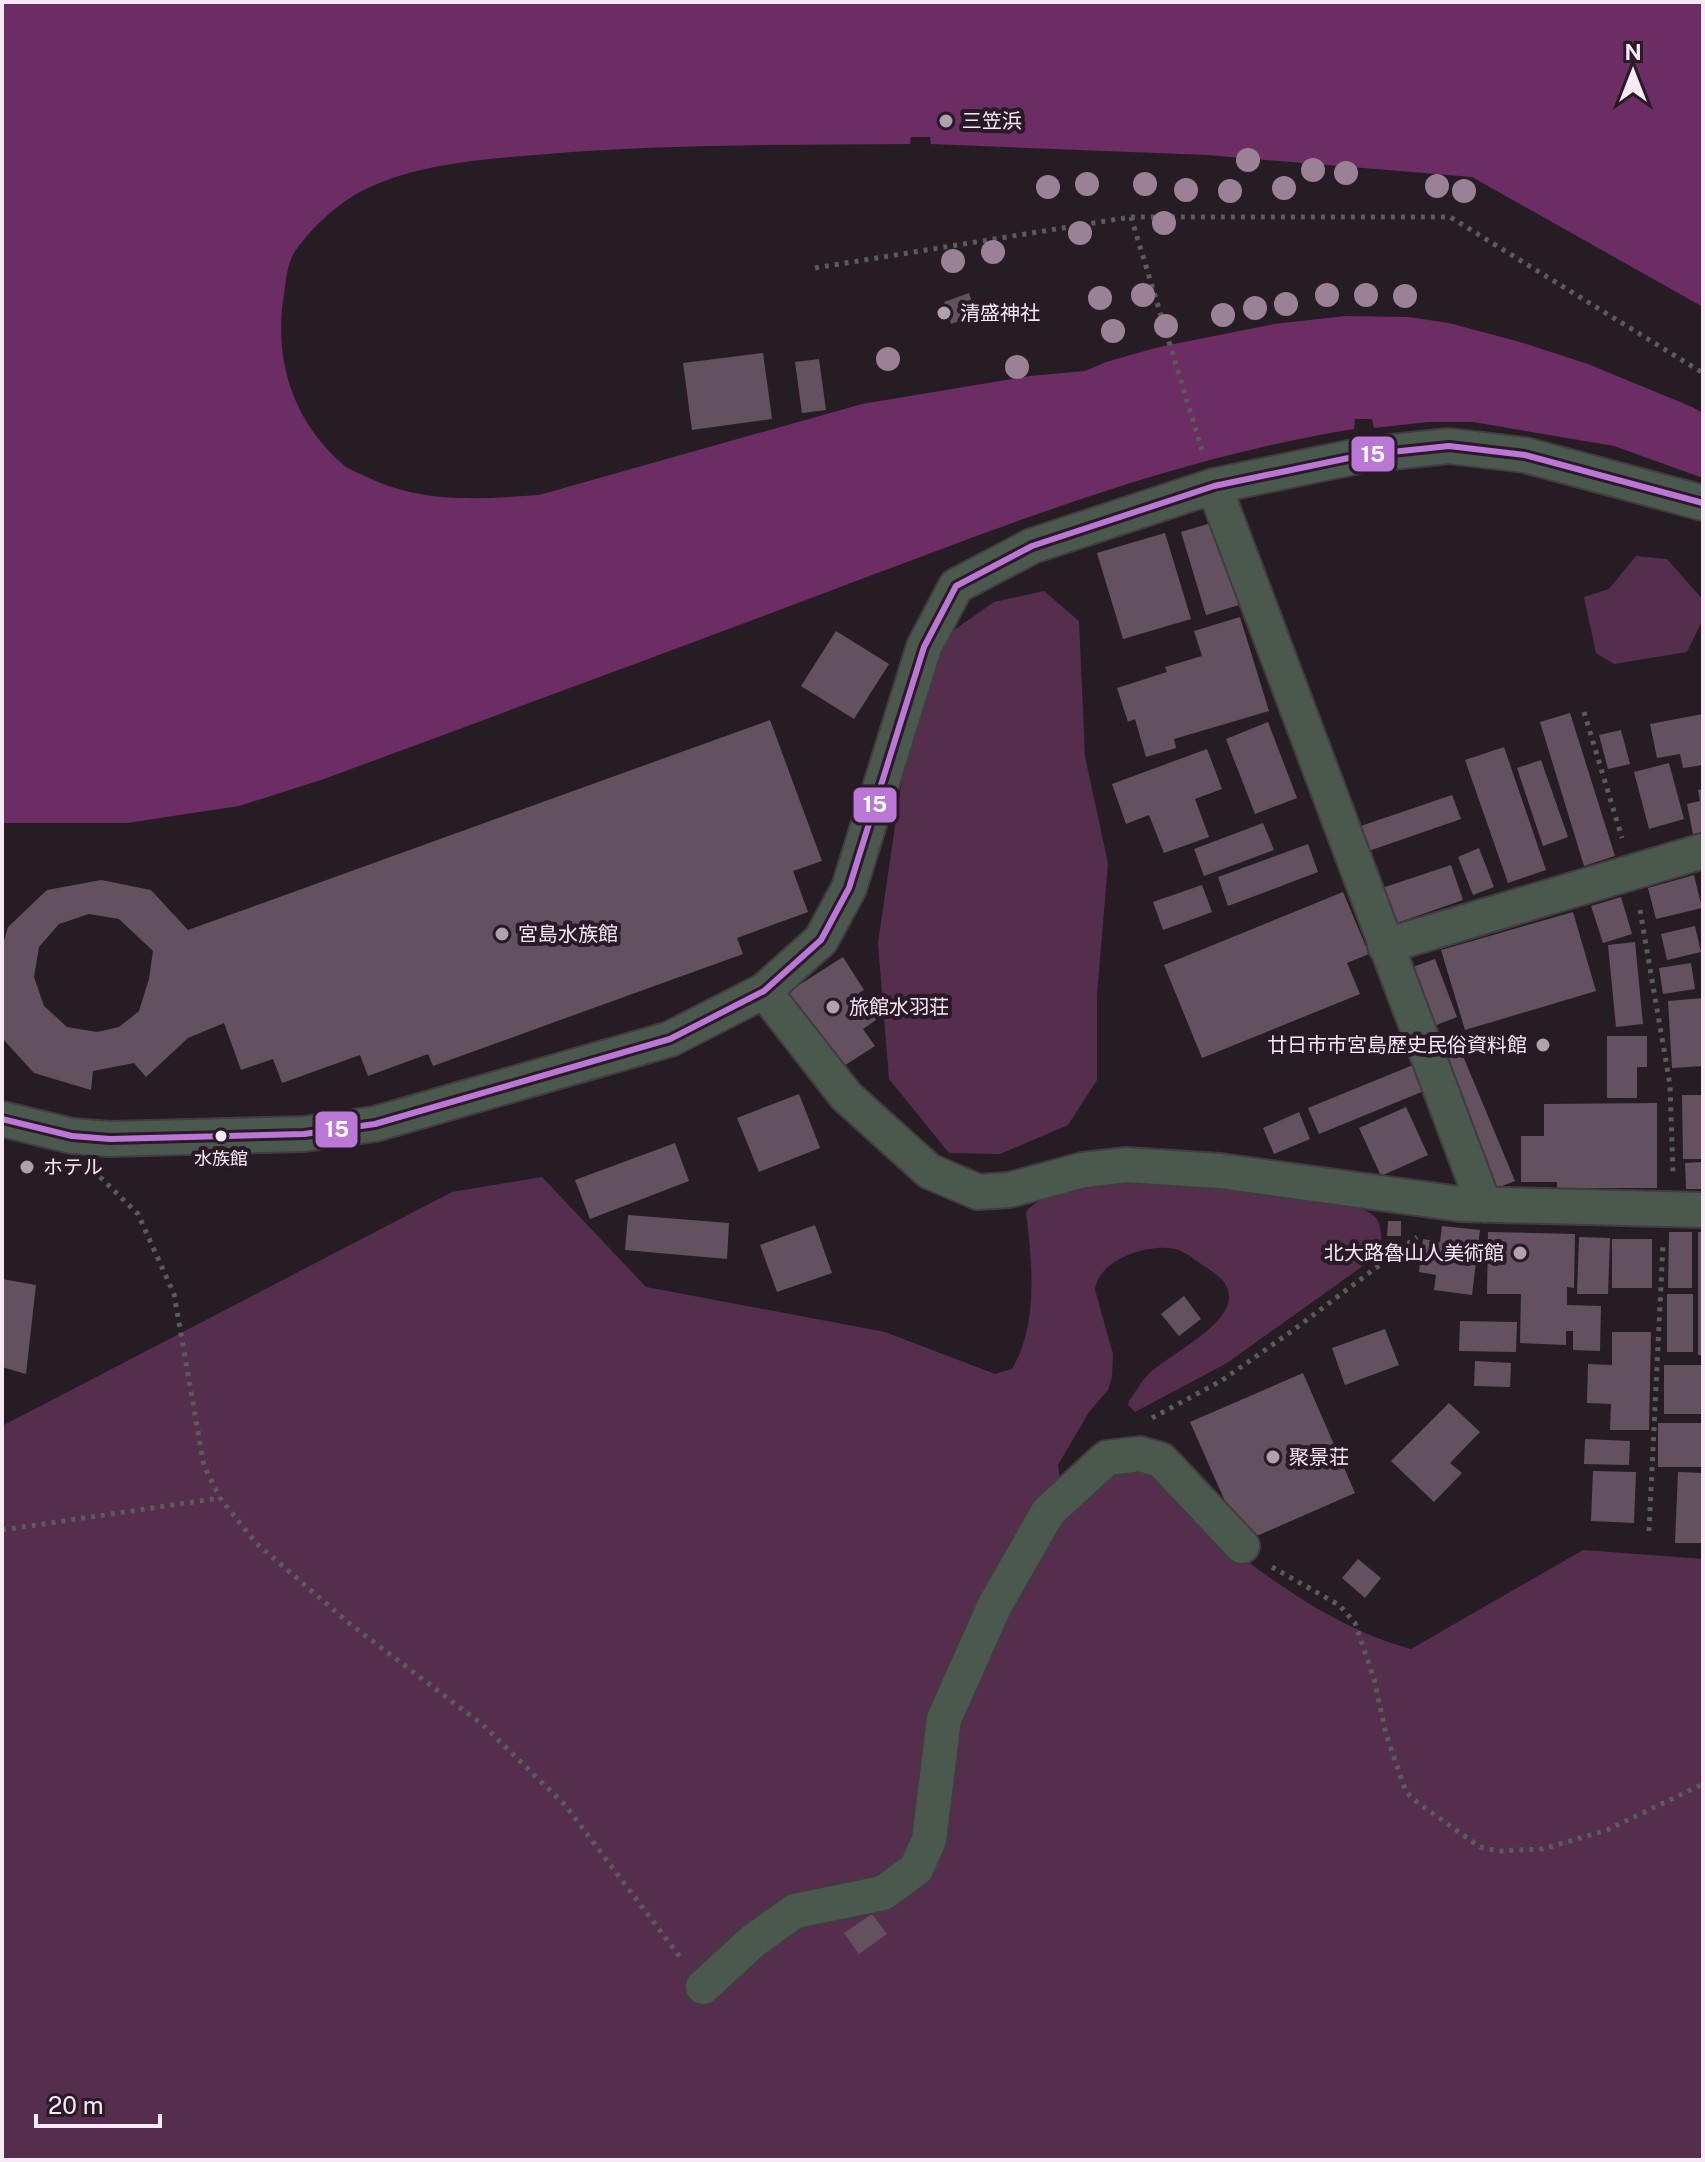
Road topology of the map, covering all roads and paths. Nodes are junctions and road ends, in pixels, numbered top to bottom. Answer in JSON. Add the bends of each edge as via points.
{"nodes":[{"id":1,"x":1131,"y":217,"type":"junction"},
{"id":2,"x":815,"y":268,"type":"dead end"},
{"id":3,"x":1703,"y":373,"type":"edge"},
{"id":4,"x":1203,"y":453,"type":"dead end"},
{"id":5,"x":1214,"y":486,"type":"junction"},
{"id":6,"x":1703,"y":503,"type":"edge"},
{"id":7,"x":1584,"y":712,"type":"dead end"},
{"id":8,"x":1703,"y":851,"type":"edge"},
{"id":9,"x":1633,"y":873,"type":"junction"},
{"id":10,"x":1385,"y":946,"type":"junction"},
{"id":11,"x":764,"y":991,"type":"junction"},
{"id":12,"x":2,"y":1119,"type":"edge"},
{"id":13,"x":72,"y":1136,"type":"junction"},
{"id":14,"x":1484,"y":1205,"type":"junction"},
{"id":15,"x":1689,"y":1210,"type":"edge"},
{"id":16,"x":1425,"y":1231,"type":"dead end"},
{"id":17,"x":1152,"y":1419,"type":"dead end"},
{"id":18,"x":220,"y":1498,"type":"junction"},
{"id":19,"x":2,"y":1530,"type":"edge"},
{"id":20,"x":1649,"y":1531,"type":"dead end"},
{"id":21,"x":1242,"y":1546,"type":"joint"},
{"id":22,"x":1703,"y":1784,"type":"edge"},
{"id":23,"x":703,"y":1987,"type":"joint"}],
"edges":[{"from":1,"to":2,"type":"path"},
{"from":1,"to":3,"type":"path","via":[[1450,217]]},
{"from":1,"to":4,"type":"path"},
{"from":5,"to":6,"type":"street","via":[[1363,455],[1449,446],[1525,455]]},
{"from":5,"to":10,"type":"street"},
{"from":5,"to":11,"type":"street","via":[[1032,546],[956,586],[924,647],[849,888],[821,940]]},
{"from":7,"to":9,"type":"path"},
{"from":8,"to":9,"type":"street"},
{"from":9,"to":10,"type":"street"},
{"from":9,"to":15,"type":"path"},
{"from":10,"to":14,"type":"street"},
{"from":11,"to":13,"type":"street","via":[[670,1039],[375,1124],[304,1134]]},
{"from":11,"to":14,"type":"street","via":[[846,1096],[929,1171],[978,1192],[1127,1165],[1220,1171]]},
{"from":12,"to":13,"type":"street"},
{"from":13,"to":18,"type":"path","via":[[87,1165],[138,1214],[174,1294],[204,1466]]},
{"from":14,"to":15,"type":"street"},
{"from":15,"to":20,"type":"path","via":[[1663,1227]]},
{"from":16,"to":17,"type":"path","via":[[1221,1381]]},
{"from":18,"to":19,"type":"path"},
{"from":18,"to":23,"type":"path","via":[[256,1543],[350,1624],[483,1725],[565,1805]]},
{"from":21,"to":22,"type":"path","via":[[1339,1605],[1355,1623],[1406,1792],[1480,1847],[1543,1849],[1607,1830]]},
{"from":21,"to":23,"type":"street","via":[[1161,1460],[1140,1454],[1107,1458],[1048,1512],[995,1605],[944,1719],[929,1840],[916,1869],[883,1893],[795,1911]]}]}
